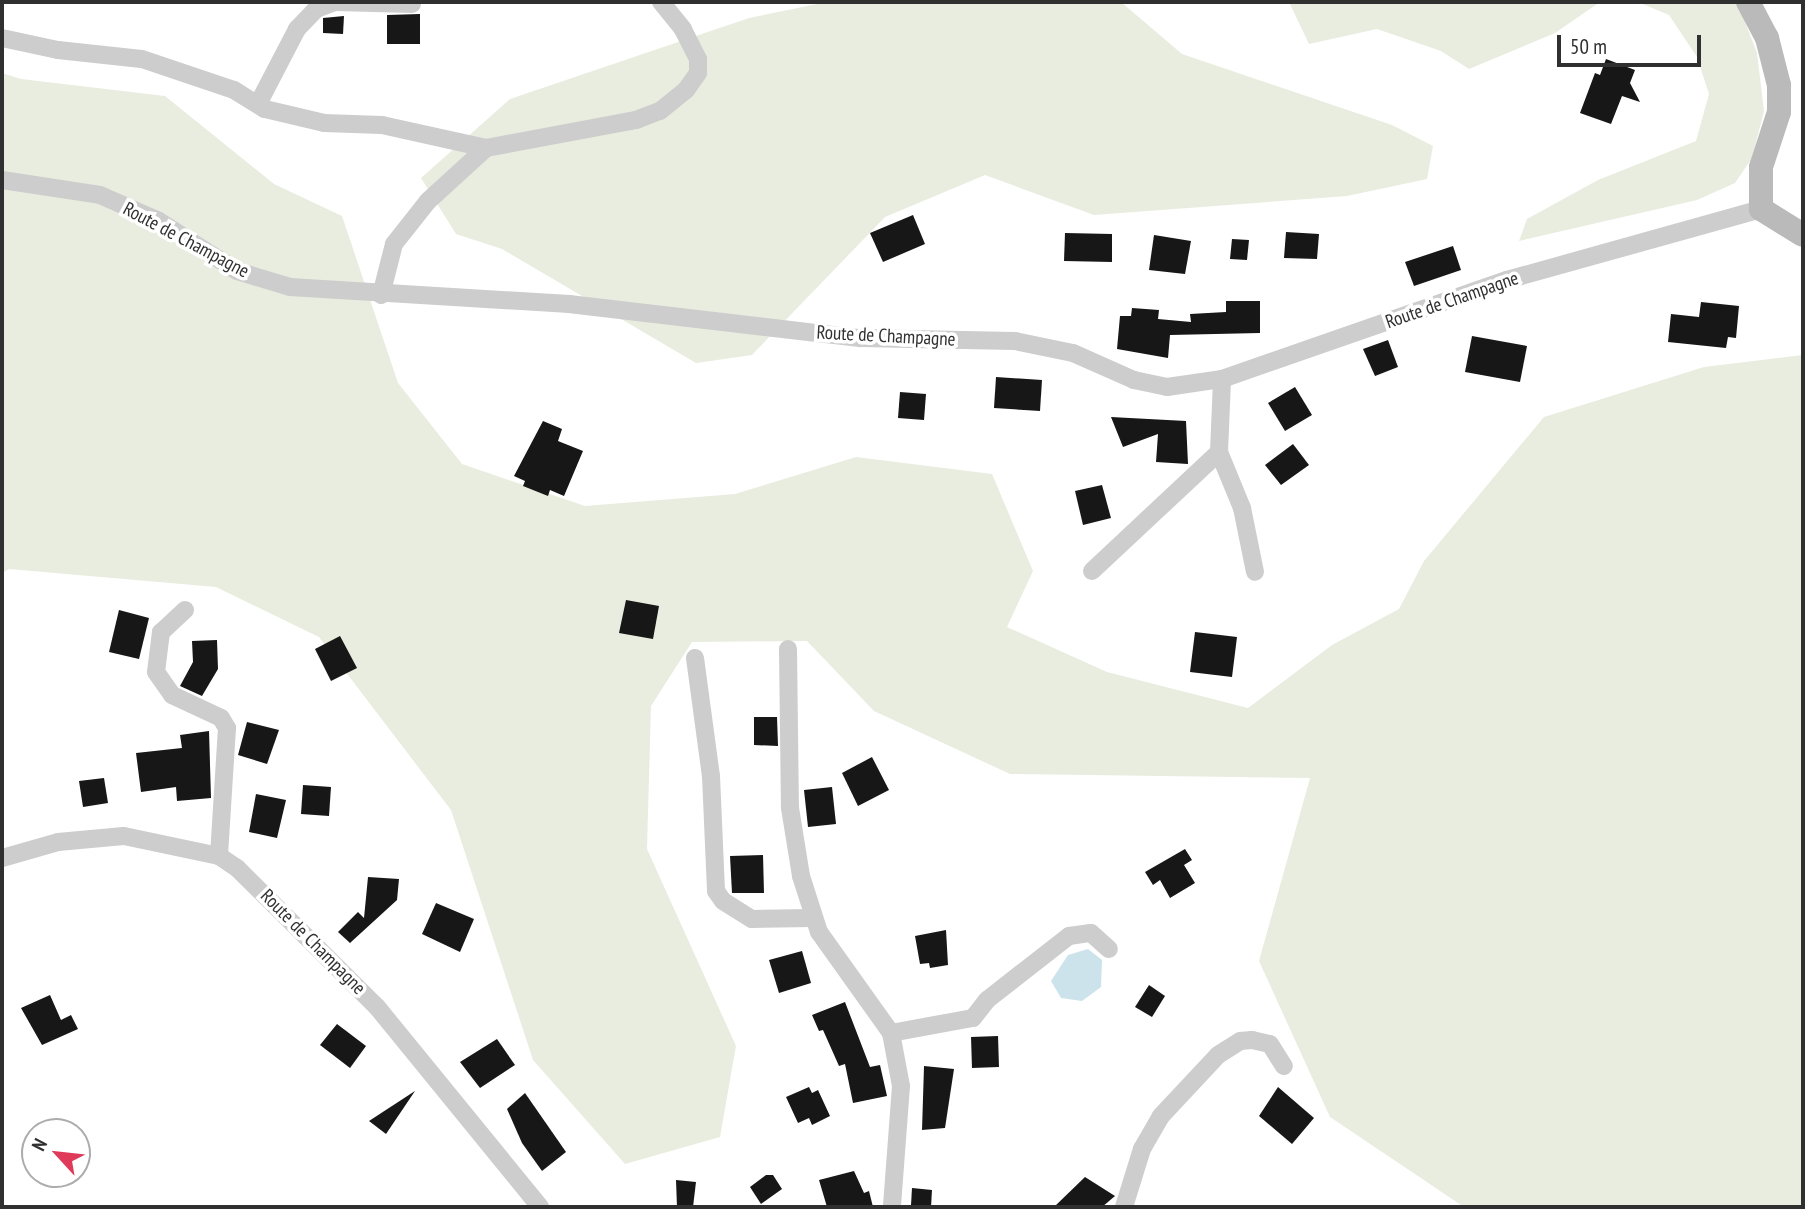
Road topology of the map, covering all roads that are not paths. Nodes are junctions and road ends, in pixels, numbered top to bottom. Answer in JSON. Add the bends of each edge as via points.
{"nodes":[{"id":1,"x":661,"y":2,"type":"edge"},
{"id":2,"x":1748,"y":2,"type":"edge"},
{"id":3,"x":412,"y":4,"type":"dead end"},
{"id":4,"x":2,"y":38,"type":"edge"},
{"id":5,"x":257,"y":104,"type":"junction"},
{"id":6,"x":485,"y":148,"type":"junction"},
{"id":7,"x":2,"y":180,"type":"edge"},
{"id":8,"x":1762,"y":209,"type":"junction"},
{"id":9,"x":1803,"y":235,"type":"edge"},
{"id":10,"x":381,"y":295,"type":"junction"},
{"id":11,"x":1222,"y":379,"type":"junction"},
{"id":12,"x":1219,"y":452,"type":"junction"},
{"id":13,"x":1092,"y":571,"type":"dead end"},
{"id":14,"x":1255,"y":572,"type":"dead end"},
{"id":15,"x":185,"y":610,"type":"dead end"},
{"id":16,"x":788,"y":649,"type":"dead end"},
{"id":17,"x":695,"y":658,"type":"dead end"},
{"id":18,"x":219,"y":856,"type":"junction"},
{"id":19,"x":2,"y":858,"type":"edge"},
{"id":20,"x":812,"y":918,"type":"junction"},
{"id":21,"x":1109,"y":949,"type":"dead end"},
{"id":22,"x":891,"y":1033,"type":"junction"},
{"id":23,"x":1284,"y":1066,"type":"dead end"},
{"id":24,"x":540,"y":1207,"type":"edge"},
{"id":25,"x":892,"y":1207,"type":"edge"},
{"id":26,"x":1124,"y":1207,"type":"edge"}],
"edges":[{"from":1,"to":6,"type":"street","via":[[683,29],[698,59],[698,73],[686,90],[660,111],[636,120]]},
{"from":2,"to":8,"type":"street","via":[[1767,38],[1779,85],[1779,112],[1761,167]]},
{"from":3,"to":5,"type":"street","via":[[335,2],[316,9],[297,29]]},
{"from":4,"to":5,"type":"street","via":[[58,50],[142,59],[234,90]]},
{"from":5,"to":6,"type":"street","via":[[324,122],[382,125]]},
{"from":6,"to":10,"type":"street","via":[[428,201],[394,244]]},
{"from":7,"to":10,"type":"street","name":"Route de Champagne","via":[[100,195],[159,221],[237,271],[263,279],[290,287]]},
{"from":8,"to":9,"type":"street","via":[[1787,229]]},
{"from":8,"to":11,"type":"street","name":"Route de Champagne","via":[[1507,280]]},
{"from":10,"to":11,"type":"street","name":"Route de Champagne","via":[[569,304],[860,338],[1015,341],[1073,353],[1134,380],[1167,387]]},
{"from":11,"to":12,"type":"street"},
{"from":12,"to":13,"type":"street"},
{"from":12,"to":14,"type":"street","via":[[1242,508]]},
{"from":15,"to":18,"type":"street","via":[[161,632],[156,672],[172,695],[221,718],[227,728]]},
{"from":16,"to":20,"type":"street","via":[[790,808]]},
{"from":17,"to":20,"type":"street","via":[[710,763],[716,891],[751,919]]},
{"from":18,"to":19,"type":"street","name":"Route de Champagne","via":[[124,836],[58,842]]},
{"from":18,"to":24,"type":"street","name":"Route de Champagne","via":[[300,926],[377,1007]]},
{"from":20,"to":22,"type":"street"},
{"from":21,"to":22,"type":"street","via":[[1091,933],[1069,936],[987,1000],[973,1018]]},
{"from":22,"to":25,"type":"street","via":[[901,1086]]},
{"from":23,"to":26,"type":"street","via":[[1270,1045],[1252,1040],[1240,1041],[1218,1055],[1161,1116],[1142,1149]]}]}
